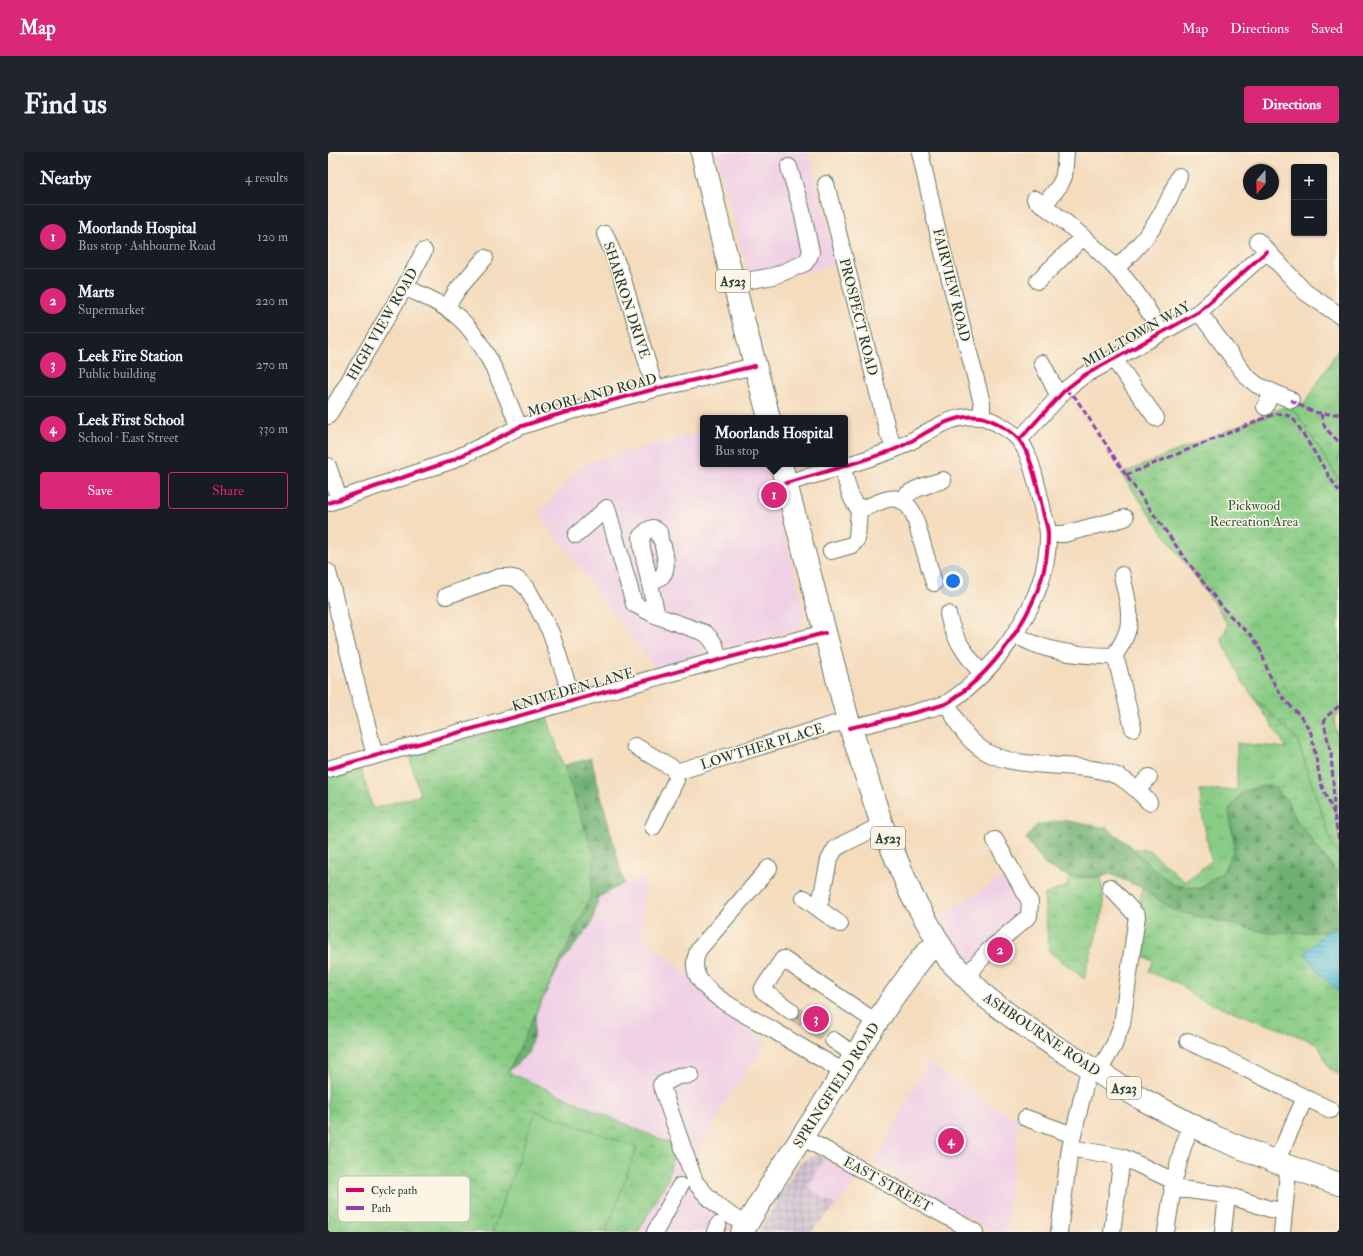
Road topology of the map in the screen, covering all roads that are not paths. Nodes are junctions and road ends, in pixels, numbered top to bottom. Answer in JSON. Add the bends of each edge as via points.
{"nodes":[{"id":1,"x":702,"y":152,"type":"edge"},
{"id":2,"x":920,"y":152,"type":"edge"},
{"id":3,"x":1066,"y":152,"type":"edge"},
{"id":4,"x":789,"y":167,"type":"dead end"},
{"id":5,"x":1171,"y":183,"type":"dead end"},
{"id":6,"x":826,"y":184,"type":"dead end"},
{"id":7,"x":605,"y":232,"type":"dead end"},
{"id":8,"x":1083,"y":237,"type":"junction"},
{"id":9,"x":424,"y":251,"type":"dead end"},
{"id":10,"x":485,"y":258,"type":"dead end"},
{"id":11,"x":1116,"y":269,"type":"junction"},
{"id":12,"x":1040,"y":274,"type":"dead end"},
{"id":13,"x":734,"y":283,"type":"junction"},
{"id":14,"x":405,"y":287,"type":"junction"},
{"id":15,"x":1329,"y":304,"type":"edge"},
{"id":16,"x":446,"y":308,"type":"junction"},
{"id":17,"x":1199,"y":312,"type":"junction"},
{"id":18,"x":1161,"y":332,"type":"junction"},
{"id":19,"x":1113,"y":358,"type":"junction"},
{"id":20,"x":1042,"y":363,"type":"dead end"},
{"id":21,"x":755,"y":366,"type":"junction"},
{"id":22,"x":655,"y":389,"type":"junction"},
{"id":23,"x":1272,"y":392,"type":"junction"},
{"id":24,"x":1061,"y":394,"type":"junction"},
{"id":25,"x":1291,"y":400,"type":"dead end"},
{"id":26,"x":1265,"y":407,"type":"dead end"},
{"id":27,"x":1154,"y":408,"type":"dead end"},
{"id":28,"x":768,"y":415,"type":"edge"},
{"id":29,"x":328,"y":416,"type":"edge"},
{"id":30,"x":982,"y":417,"type":"junction"},
{"id":31,"x":519,"y":427,"type":"junction"},
{"id":32,"x":1020,"y":440,"type":"junction"},
{"id":33,"x":895,"y":449,"type":"junction"},
{"id":34,"x":848,"y":463,"type":"edge"},
{"id":35,"x":328,"y":466,"type":"edge"},
{"id":36,"x":828,"y":467,"type":"edge"},
{"id":37,"x":844,"y":467,"type":"edge"},
{"id":38,"x":784,"y":473,"type":"edge"},
{"id":39,"x":942,"y":480,"type":"dead end"},
{"id":40,"x":901,"y":500,"type":"junction"},
{"id":41,"x":334,"y":501,"type":"edge"},
{"id":42,"x":859,"y":508,"type":"junction"},
{"id":43,"x":1115,"y":515,"type":"dead end"},
{"id":44,"x":1048,"y":534,"type":"junction"},
{"id":45,"x":576,"y":535,"type":"dead end"},
{"id":46,"x":831,"y":551,"type":"dead end"},
{"id":47,"x":328,"y":572,"type":"edge"},
{"id":48,"x":1122,"y":575,"type":"dead end"},
{"id":49,"x":649,"y":581,"type":"junction"},
{"id":50,"x":934,"y":583,"type":"dead end"},
{"id":51,"x":446,"y":596,"type":"dead end"},
{"id":52,"x":657,"y":616,"type":"junction"},
{"id":53,"x":951,"y":623,"type":"dead end"},
{"id":54,"x":824,"y":633,"type":"junction"},
{"id":55,"x":1015,"y":634,"type":"junction"},
{"id":56,"x":1118,"y":651,"type":"junction"},
{"id":57,"x":719,"y":660,"type":"junction"},
{"id":58,"x":982,"y":674,"type":"junction"},
{"id":59,"x":572,"y":701,"type":"junction"},
{"id":60,"x":948,"y":703,"type":"junction"},
{"id":61,"x":1128,"y":722,"type":"dead end"},
{"id":62,"x":849,"y":724,"type":"junction"},
{"id":63,"x":635,"y":746,"type":"dead end"},
{"id":64,"x":375,"y":756,"type":"junction"},
{"id":65,"x":328,"y":769,"type":"edge"},
{"id":66,"x":676,"y":772,"type":"junction"},
{"id":67,"x":1149,"y":777,"type":"dead end"},
{"id":68,"x":1137,"y":790,"type":"junction"},
{"id":69,"x":1149,"y":802,"type":"dead end"},
{"id":70,"x":882,"y":825,"type":"junction"},
{"id":71,"x":653,"y":827,"type":"dead end"},
{"id":72,"x":995,"y":840,"type":"dead end"},
{"id":73,"x":769,"y":868,"type":"dead end"},
{"id":74,"x":1110,"y":887,"type":"dead end"},
{"id":75,"x":835,"y":920,"type":"dead end"},
{"id":76,"x":939,"y":945,"type":"junction"},
{"id":77,"x":965,"y":978,"type":"junction"},
{"id":78,"x":791,"y":1011,"type":"tunnel mouth"},
{"id":79,"x":876,"y":1022,"type":"junction"},
{"id":80,"x":833,"y":1040,"type":"tunnel mouth"},
{"id":81,"x":1188,"y":1041,"type":"dead end"},
{"id":82,"x":849,"y":1063,"type":"junction"},
{"id":83,"x":1095,"y":1071,"type":"junction"},
{"id":84,"x":690,"y":1075,"type":"dead end"},
{"id":85,"x":1305,"y":1098,"type":"junction"},
{"id":86,"x":1331,"y":1110,"type":"dead end"},
{"id":87,"x":1026,"y":1118,"type":"dead end"},
{"id":88,"x":1191,"y":1125,"type":"junction"},
{"id":89,"x":802,"y":1136,"type":"junction"},
{"id":90,"x":1072,"y":1141,"type":"junction"},
{"id":91,"x":1122,"y":1157,"type":"junction"},
{"id":92,"x":1283,"y":1164,"type":"junction"},
{"id":93,"x":1173,"y":1184,"type":"junction"},
{"id":94,"x":1339,"y":1184,"type":"edge"},
{"id":95,"x":680,"y":1186,"type":"dead end"},
{"id":96,"x":1227,"y":1195,"type":"junction"},
{"id":97,"x":1284,"y":1211,"type":"junction"},
{"id":98,"x":744,"y":1229,"type":"edge"},
{"id":99,"x":655,"y":1232,"type":"edge"},
{"id":100,"x":975,"y":1232,"type":"edge"},
{"id":101,"x":1059,"y":1232,"type":"edge"},
{"id":102,"x":1112,"y":1232,"type":"edge"},
{"id":103,"x":1166,"y":1232,"type":"edge"},
{"id":104,"x":1223,"y":1232,"type":"edge"},
{"id":105,"x":1282,"y":1232,"type":"edge"}],
"edges":[{"from":1,"to":13,"type":"highway","number":"A523"},
{"from":2,"to":30,"type":"street","name":"FAIRVIEW ROAD","via":[[982,403]]},
{"from":3,"to":8,"type":"street","via":[[1064,176],[1060,185],[1040,202]]},
{"from":4,"to":13,"type":"street","via":[[811,252],[808,259],[805,263],[774,276]]},
{"from":5,"to":11,"type":"street","via":[[1155,224],[1139,246]]},
{"from":6,"to":33,"type":"street","name":"PROSPECT ROAD","via":[[888,433]]},
{"from":7,"to":22,"type":"street","name":"SHARRON DRIVE","via":[[621,273]]},
{"from":8,"to":11,"type":"street"},
{"from":8,"to":12,"type":"street"},
{"from":9,"to":14,"type":"street","name":"HIGH VIEW ROAD"},
{"from":10,"to":16,"type":"street","via":[[458,289]]},
{"from":11,"to":18,"type":"street","via":[[1142,300]]},
{"from":13,"to":21,"type":"highway","number":"A523"},
{"from":14,"to":16,"type":"street"},
{"from":14,"to":29,"type":"street","name":"HIGH VIEW ROAD"},
{"from":15,"to":17,"type":"street","name":"MILLTOWN WAY","via":[[1305,292],[1262,246]]},
{"from":16,"to":31,"type":"street","via":[[458,316],[478,340]]},
{"from":17,"to":18,"type":"street","name":"MILLTOWN WAY"},
{"from":17,"to":23,"type":"street","name":"MILLTOWN WAY","via":[[1246,376]]},
{"from":18,"to":19,"type":"street","name":"MILLTOWN WAY"},
{"from":19,"to":24,"type":"street","name":"MILLTOWN WAY","via":[[1083,376]]},
{"from":19,"to":27,"type":"street","name":"MILLTOWN WAY"},
{"from":20,"to":24,"type":"street","via":[[1055,389]]},
{"from":21,"to":22,"type":"street","name":"MOORLAND ROAD"},
{"from":21,"to":28,"type":"highway","number":"A523"},
{"from":22,"to":31,"type":"street","name":"MOORLAND ROAD"},
{"from":23,"to":25,"type":"street","name":"MILLTOWN WAY"},
{"from":23,"to":26,"type":"street"},
{"from":24,"to":32,"type":"street","name":"MILLTOWN WAY"},
{"from":30,"to":32,"type":"street","via":[[1005,428]]},
{"from":30,"to":33,"type":"street","via":[[951,420]]},
{"from":31,"to":41,"type":"street","name":"MOORLAND ROAD","via":[[448,462]]},
{"from":32,"to":44,"type":"street","via":[[1031,463]]},
{"from":33,"to":34,"type":"street"},
{"from":35,"to":41,"type":"street"},
{"from":36,"to":38,"type":"street"},
{"from":37,"to":42,"type":"street","via":[[852,499]]},
{"from":38,"to":54,"type":"highway","name":"ASHBOURNE ROAD","number":"A523"},
{"from":39,"to":40,"type":"street","via":[[912,491]]},
{"from":40,"to":42,"type":"street","via":[[886,499]]},
{"from":40,"to":50,"type":"street","via":[[910,506],[914,515],[922,556]]},
{"from":42,"to":46,"type":"street","via":[[857,539],[852,546]]},
{"from":43,"to":44,"type":"street","via":[[1064,534]]},
{"from":44,"to":55,"type":"street","via":[[1046,557],[1038,586]]},
{"from":45,"to":52,"type":"street","via":[[607,508],[634,604]]},
{"from":47,"to":64,"type":"street"},
{"from":48,"to":56,"type":"street","via":[[1128,627]]},
{"from":49,"to":49,"type":"street","via":[[642,536],[653,528],[659,532],[666,559],[664,573],[659,578]]},
{"from":49,"to":52,"type":"street"},
{"from":51,"to":59,"type":"street","via":[[500,577],[517,579],[527,588],[551,633]]},
{"from":52,"to":57,"type":"street","via":[[705,633],[715,644]]},
{"from":53,"to":58,"type":"street","via":[[961,646]]},
{"from":54,"to":57,"type":"street","name":"KNIVEDEN LANE"},
{"from":54,"to":62,"type":"highway","name":"ASHBOURNE ROAD","number":"A523"},
{"from":55,"to":56,"type":"street","via":[[1042,648],[1097,656]]},
{"from":55,"to":58,"type":"street"},
{"from":56,"to":61,"type":"street","via":[[1118,666]]},
{"from":57,"to":59,"type":"street","name":"KNIVEDEN LANE"},
{"from":58,"to":60,"type":"street"},
{"from":59,"to":64,"type":"street","name":"KNIVEDEN LANE"},
{"from":60,"to":62,"type":"street","name":"LOWTHER PLACE","via":[[913,713]]},
{"from":60,"to":68,"type":"street","via":[[967,738],[984,751],[1017,762],[1092,768],[1120,777]]},
{"from":62,"to":66,"type":"street","name":"LOWTHER PLACE"},
{"from":62,"to":70,"type":"highway","name":"ASHBOURNE ROAD","number":"A523"},
{"from":63,"to":66,"type":"street"},
{"from":64,"to":65,"type":"street","name":"KNIVEDEN LANE"},
{"from":66,"to":71,"type":"street","via":[[676,780]]},
{"from":67,"to":68,"type":"street"},
{"from":68,"to":69,"type":"street"},
{"from":70,"to":75,"type":"street","via":[[835,849],[820,899],[810,902]]},
{"from":70,"to":76,"type":"highway","name":"ASHBOURNE ROAD","number":"A523","via":[[912,896]]},
{"from":72,"to":77,"type":"street","via":[[1030,902],[1029,916],[989,950]]},
{"from":73,"to":82,"type":"street","via":[[752,889],[732,902],[699,949],[694,966],[697,975],[705,986],[725,1002]]},
{"from":74,"to":83,"type":"street","via":[[1137,916],[1122,1024],[1114,1045]]},
{"from":76,"to":77,"type":"highway","name":"ASHBOURNE ROAD","number":"A523","via":[[948,960]]},
{"from":76,"to":79,"type":"highway","name":"SPRINGFIELD ROAD","via":[[928,951],[921,959]]},
{"from":77,"to":83,"type":"highway","name":"ASHBOURNE ROAD","number":"A523","via":[[1012,1017]]},
{"from":78,"to":79,"type":"street","via":[[762,990],[783,959]]},
{"from":79,"to":82,"type":"highway","name":"SPRINGFIELD ROAD"},
{"from":80,"to":82,"type":"street"},
{"from":81,"to":85,"type":"street"},
{"from":82,"to":89,"type":"highway","name":"SPRINGFIELD ROAD"},
{"from":83,"to":88,"type":"highway","name":"ASHBOURNE ROAD","number":"A523"},
{"from":83,"to":90,"type":"street","via":[[1087,1077]]},
{"from":84,"to":98,"type":"street","via":[[678,1076],[661,1085],[695,1182],[704,1194]]},
{"from":85,"to":86,"type":"street"},
{"from":85,"to":92,"type":"street"},
{"from":87,"to":90,"type":"street"},
{"from":88,"to":92,"type":"highway","name":"ASHBOURNE ROAD","number":"A523"},
{"from":88,"to":93,"type":"street"},
{"from":89,"to":98,"type":"highway","name":"SPRINGFIELD ROAD"},
{"from":89,"to":100,"type":"street","name":"EAST STREET"},
{"from":90,"to":91,"type":"street"},
{"from":90,"to":101,"type":"street"},
{"from":91,"to":93,"type":"street"},
{"from":91,"to":102,"type":"street"},
{"from":92,"to":94,"type":"highway","name":"ASHBOURNE ROAD","number":"A523"},
{"from":92,"to":97,"type":"street","via":[[1288,1173]]},
{"from":93,"to":96,"type":"street"},
{"from":93,"to":103,"type":"street"},
{"from":95,"to":99,"type":"street"},
{"from":96,"to":97,"type":"street"},
{"from":96,"to":104,"type":"street"},
{"from":97,"to":105,"type":"street"}]}
